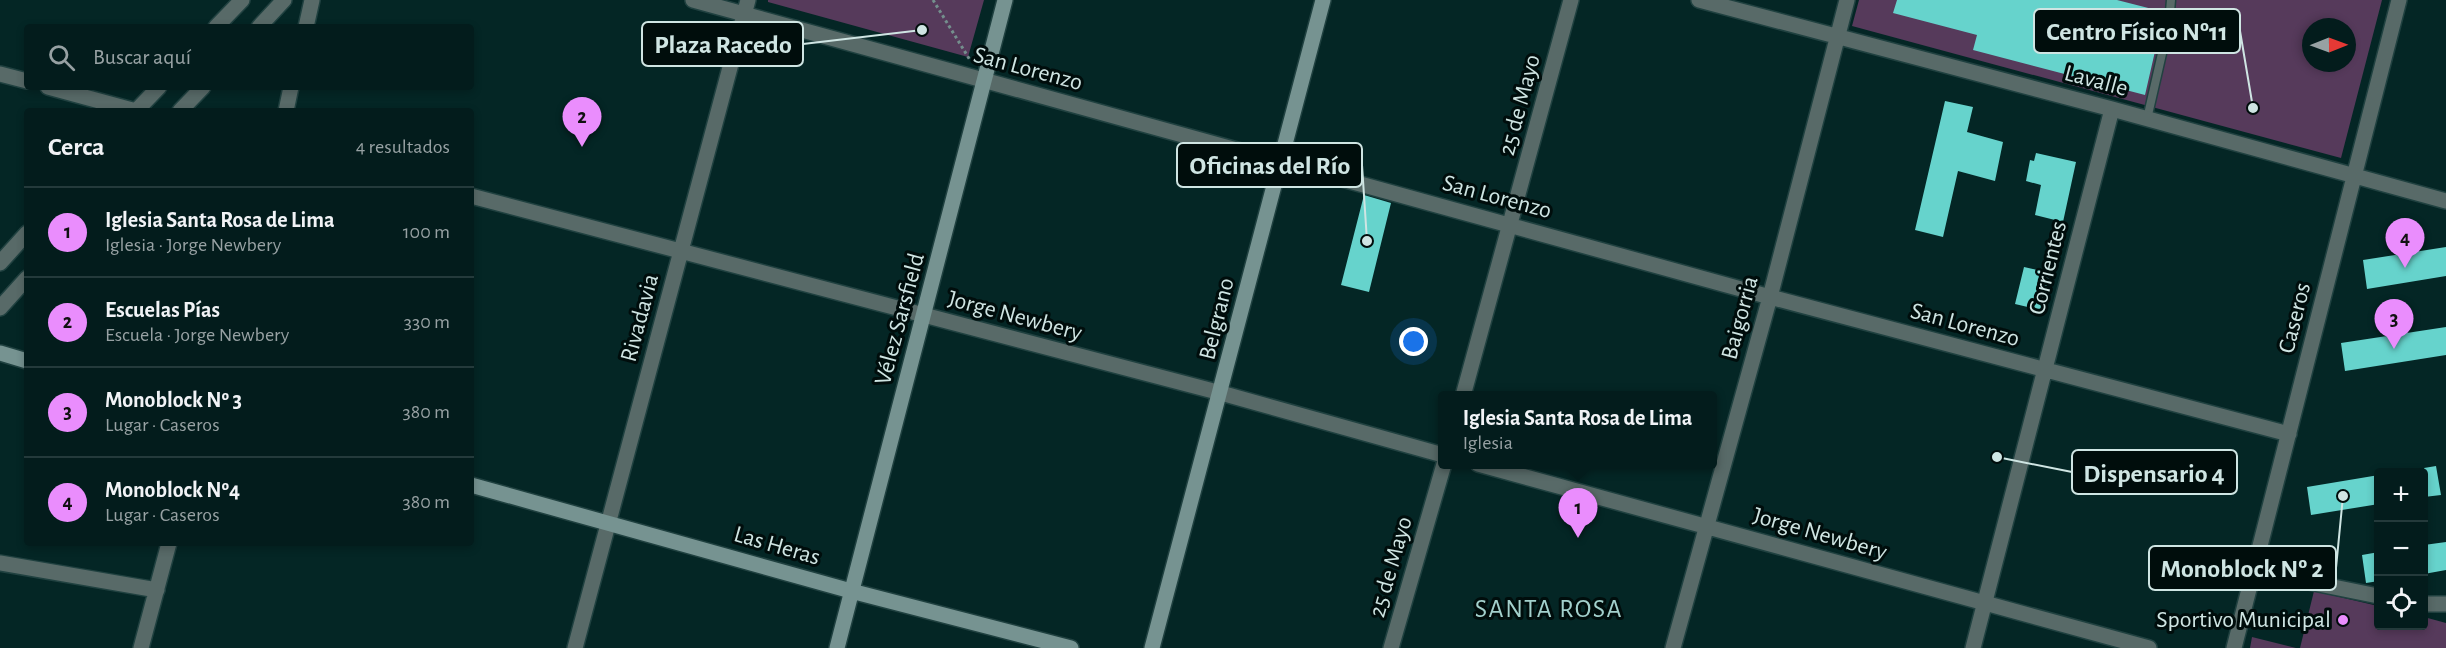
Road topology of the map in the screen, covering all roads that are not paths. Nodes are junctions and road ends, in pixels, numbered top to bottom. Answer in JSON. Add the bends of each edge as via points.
{"nodes":[{"id":1,"x":242,"y":0,"type":"edge"},
{"id":2,"x":284,"y":0,"type":"edge"},
{"id":3,"x":312,"y":0,"type":"edge"},
{"id":4,"x":693,"y":0,"type":"edge"},
{"id":5,"x":1005,"y":0,"type":"edge"},
{"id":6,"x":1323,"y":0,"type":"edge"},
{"id":7,"x":1571,"y":0,"type":"edge"},
{"id":8,"x":1699,"y":0,"type":"edge"},
{"id":9,"x":1847,"y":0,"type":"edge"},
{"id":10,"x":2171,"y":0,"type":"edge"},
{"id":11,"x":2399,"y":0,"type":"edge"},
{"id":12,"x":746,"y":7,"type":"edge"},
{"id":13,"x":219,"y":24,"type":"edge"},
{"id":14,"x":262,"y":24,"type":"edge"},
{"id":15,"x":307,"y":24,"type":"edge"},
{"id":16,"x":1838,"y":36,"type":"junction"},
{"id":17,"x":0,"y":74,"type":"edge"},
{"id":18,"x":24,"y":80,"type":"edge"},
{"id":19,"x":984,"y":80,"type":"junction"},
{"id":20,"x":59,"y":90,"type":"edge"},
{"id":21,"x":156,"y":90,"type":"edge"},
{"id":22,"x":200,"y":90,"type":"edge"},
{"id":23,"x":290,"y":90,"type":"edge"},
{"id":24,"x":125,"y":108,"type":"edge"},
{"id":25,"x":139,"y":108,"type":"edge"},
{"id":26,"x":183,"y":108,"type":"edge"},
{"id":27,"x":286,"y":108,"type":"edge"},
{"id":28,"x":2112,"y":109,"type":"junction"},
{"id":29,"x":2147,"y":118,"type":"junction"},
{"id":30,"x":1281,"y":162,"type":"junction"},
{"id":31,"x":2354,"y":176,"type":"junction"},
{"id":32,"x":474,"y":197,"type":"edge"},
{"id":33,"x":2446,"y":201,"type":"edge"},
{"id":34,"x":1511,"y":224,"type":"junction"},
{"id":35,"x":24,"y":236,"type":"edge"},
{"id":36,"x":682,"y":250,"type":"junction"},
{"id":37,"x":0,"y":263,"type":"edge"},
{"id":38,"x":24,"y":281,"type":"edge"},
{"id":39,"x":1770,"y":297,"type":"junction"},
{"id":40,"x":0,"y":308,"type":"edge"},
{"id":41,"x":925,"y":315,"type":"junction"},
{"id":42,"x":0,"y":353,"type":"edge"},
{"id":43,"x":24,"y":360,"type":"edge"},
{"id":44,"x":2045,"y":369,"type":"junction"},
{"id":45,"x":1464,"y":391,"type":"edge"},
{"id":46,"x":1221,"y":393,"type":"junction"},
{"id":47,"x":2289,"y":434,"type":"junction"},
{"id":48,"x":1438,"y":454,"type":"edge"},
{"id":49,"x":1443,"y":469,"type":"edge"},
{"id":50,"x":1493,"y":469,"type":"edge"},
{"id":51,"x":474,"y":486,"type":"edge"},
{"id":52,"x":608,"y":522,"type":"junction"},
{"id":53,"x":1706,"y":525,"type":"junction"},
{"id":54,"x":168,"y":546,"type":"edge"},
{"id":55,"x":0,"y":563,"type":"edge"},
{"id":56,"x":2255,"y":571,"type":"junction"},
{"id":57,"x":157,"y":590,"type":"junction"},
{"id":58,"x":852,"y":591,"type":"junction"},
{"id":59,"x":2374,"y":595,"type":"edge"},
{"id":60,"x":2428,"y":603,"type":"edge"},
{"id":61,"x":1985,"y":604,"type":"junction"},
{"id":62,"x":2446,"y":604,"type":"edge"},
{"id":63,"x":141,"y":648,"type":"edge"},
{"id":64,"x":575,"y":648,"type":"edge"},
{"id":65,"x":837,"y":648,"type":"edge"},
{"id":66,"x":1071,"y":648,"type":"edge"},
{"id":67,"x":1152,"y":648,"type":"edge"},
{"id":68,"x":1391,"y":648,"type":"edge"},
{"id":69,"x":1673,"y":648,"type":"edge"},
{"id":70,"x":1973,"y":648,"type":"edge"},
{"id":71,"x":2149,"y":648,"type":"edge"},
{"id":72,"x":2234,"y":648,"type":"edge"}],
"edges":[{"from":1,"to":13,"type":"street"},
{"from":2,"to":14,"type":"street"},
{"from":3,"to":15,"type":"street"},
{"from":4,"to":12,"type":"street","name":"San Lorenzo"},
{"from":5,"to":19,"type":"main road","name":"Vélez Sarsfield"},
{"from":6,"to":30,"type":"main road","name":"Belgrano"},
{"from":7,"to":34,"type":"street","name":"25 de Mayo"},
{"from":8,"to":16,"type":"street","name":"Lavalle"},
{"from":9,"to":16,"type":"street","name":"Baigorria"},
{"from":10,"to":29,"type":"lane"},
{"from":11,"to":31,"type":"street","name":"Caseros"},
{"from":12,"to":19,"type":"street","name":"San Lorenzo"},
{"from":12,"to":36,"type":"street","name":"Rivadavia"},
{"from":16,"to":28,"type":"street","name":"Lavalle"},
{"from":16,"to":39,"type":"street","name":"Baigorria"},
{"from":17,"to":18,"type":"street"},
{"from":19,"to":30,"type":"street","name":"San Lorenzo"},
{"from":19,"to":41,"type":"main road","name":"Vélez Sarsfield"},
{"from":20,"to":24,"type":"street"},
{"from":21,"to":25,"type":"street"},
{"from":22,"to":26,"type":"street"},
{"from":23,"to":27,"type":"street"},
{"from":28,"to":29,"type":"street","name":"Lavalle"},
{"from":28,"to":44,"type":"street","name":"Corrientes"},
{"from":29,"to":31,"type":"street","name":"Lavalle"},
{"from":30,"to":34,"type":"street","name":"San Lorenzo"},
{"from":30,"to":46,"type":"main road","name":"Belgrano"},
{"from":31,"to":33,"type":"street","name":"Lavalle"},
{"from":31,"to":47,"type":"street","name":"Caseros"},
{"from":32,"to":36,"type":"street","name":"Jorge Newbery"},
{"from":34,"to":39,"type":"street","name":"San Lorenzo"},
{"from":34,"to":45,"type":"street","name":"25 de Mayo"},
{"from":35,"to":37,"type":"street"},
{"from":36,"to":41,"type":"street","name":"Jorge Newbery"},
{"from":36,"to":52,"type":"street","name":"Rivadavia"},
{"from":38,"to":40,"type":"street"},
{"from":39,"to":44,"type":"street","name":"San Lorenzo"},
{"from":39,"to":53,"type":"street","name":"Baigorria"},
{"from":41,"to":46,"type":"street","name":"Jorge Newbery"},
{"from":41,"to":58,"type":"main road","name":"Vélez Sarsfield"},
{"from":42,"to":43,"type":"main road"},
{"from":44,"to":47,"type":"street","name":"San Lorenzo"},
{"from":44,"to":61,"type":"street","name":"Corrientes"},
{"from":46,"to":48,"type":"street","name":"Jorge Newbery"},
{"from":46,"to":67,"type":"main road","name":"Belgrano"},
{"from":47,"to":56,"type":"street","name":"Caseros"},
{"from":49,"to":68,"type":"street","name":"25 de Mayo"},
{"from":50,"to":53,"type":"street","name":"Jorge Newbery"},
{"from":51,"to":52,"type":"main road","name":"Las Heras"},
{"from":52,"to":58,"type":"main road","name":"Las Heras"},
{"from":52,"to":64,"type":"street","name":"Rivadavia"},
{"from":53,"to":61,"type":"street","name":"Jorge Newbery"},
{"from":53,"to":69,"type":"street","name":"Baigorria"},
{"from":54,"to":57,"type":"street"},
{"from":55,"to":57,"type":"street"},
{"from":56,"to":59,"type":"street"},
{"from":56,"to":72,"type":"street","name":"Caseros"},
{"from":57,"to":63,"type":"street"},
{"from":58,"to":65,"type":"main road","name":"Vélez Sarsfield"},
{"from":58,"to":66,"type":"main road","name":"Las Heras"},
{"from":60,"to":62,"type":"street"},
{"from":61,"to":70,"type":"street","name":"Corrientes"},
{"from":61,"to":71,"type":"street","name":"Jorge Newbery"}]}
